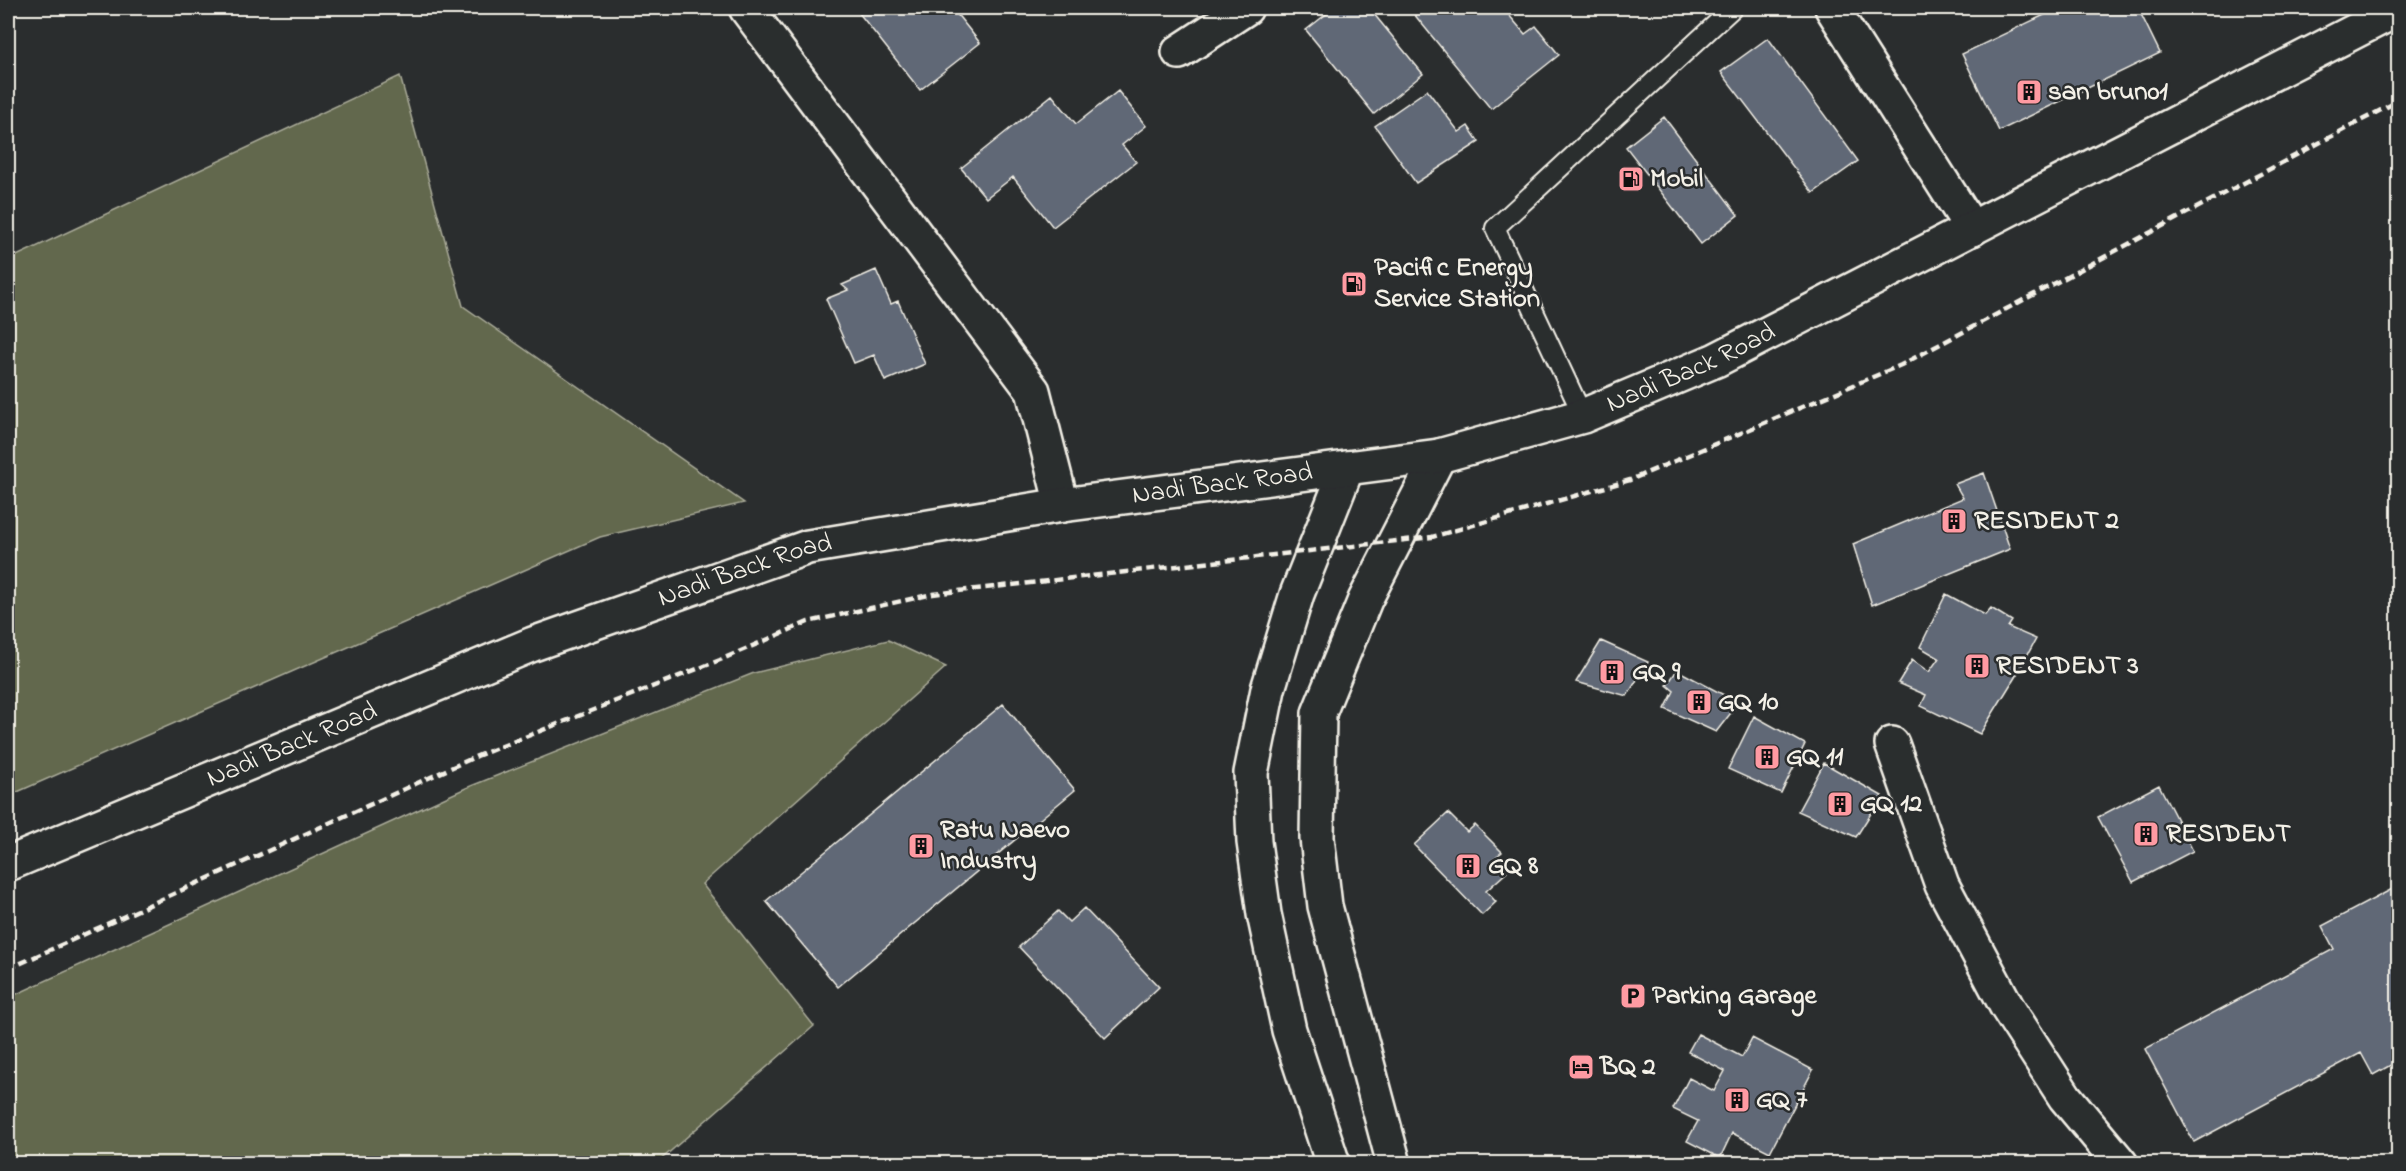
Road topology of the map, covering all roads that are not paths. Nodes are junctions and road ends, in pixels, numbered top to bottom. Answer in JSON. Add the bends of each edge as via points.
{"nodes":[{"id":1,"x":746,"y":8,"type":"edge"},
{"id":2,"x":1246,"y":8,"type":"edge"},
{"id":3,"x":1733,"y":8,"type":"edge"},
{"id":4,"x":1832,"y":8,"type":"edge"},
{"id":5,"x":2398,"y":9,"type":"edge"},
{"id":6,"x":1179,"y":52,"type":"dead end"},
{"id":7,"x":1972,"y":229,"type":"junction"},
{"id":8,"x":1583,"y":416,"type":"junction"},
{"id":9,"x":1440,"y":456,"type":"junction"},
{"id":10,"x":1347,"y":468,"type":"junction"},
{"id":11,"x":1062,"y":505,"type":"junction"},
{"id":12,"x":1892,"y":744,"type":"dead end"},
{"id":13,"x":8,"y":864,"type":"edge"},
{"id":14,"x":1333,"y":1164,"type":"edge"},
{"id":15,"x":1394,"y":1164,"type":"edge"},
{"id":16,"x":2121,"y":1164,"type":"edge"}],
"edges":[{"from":1,"to":11,"type":"main road","via":[[1033,391]]},
{"from":2,"to":6,"type":"main road"},
{"from":3,"to":8,"type":"lane","via":[[1495,228]]},
{"from":4,"to":7,"type":"main road"},
{"from":5,"to":7,"type":"main road","name":"Nadi Back Road"},
{"from":7,"to":8,"type":"main road","name":"Nadi Back Road","via":[[1716,360]]},
{"from":8,"to":9,"type":"main road","name":"Nadi Back Road"},
{"from":9,"to":10,"type":"main road","name":"Nadi Back Road"},
{"from":9,"to":15,"type":"main road","via":[[1365,600],[1319,713],[1317,838],[1325,906]]},
{"from":10,"to":11,"type":"main road","name":"Nadi Back Road"},
{"from":10,"to":14,"type":"main road","via":[[1297,594],[1268,689],[1251,773],[1254,842],[1264,914],[1289,1030]]},
{"from":11,"to":13,"type":"main road","name":"Nadi Back Road","via":[[808,547],[532,644]]},
{"from":12,"to":16,"type":"main road","via":[[1942,885],[2007,1007],[2065,1097]]}]}
